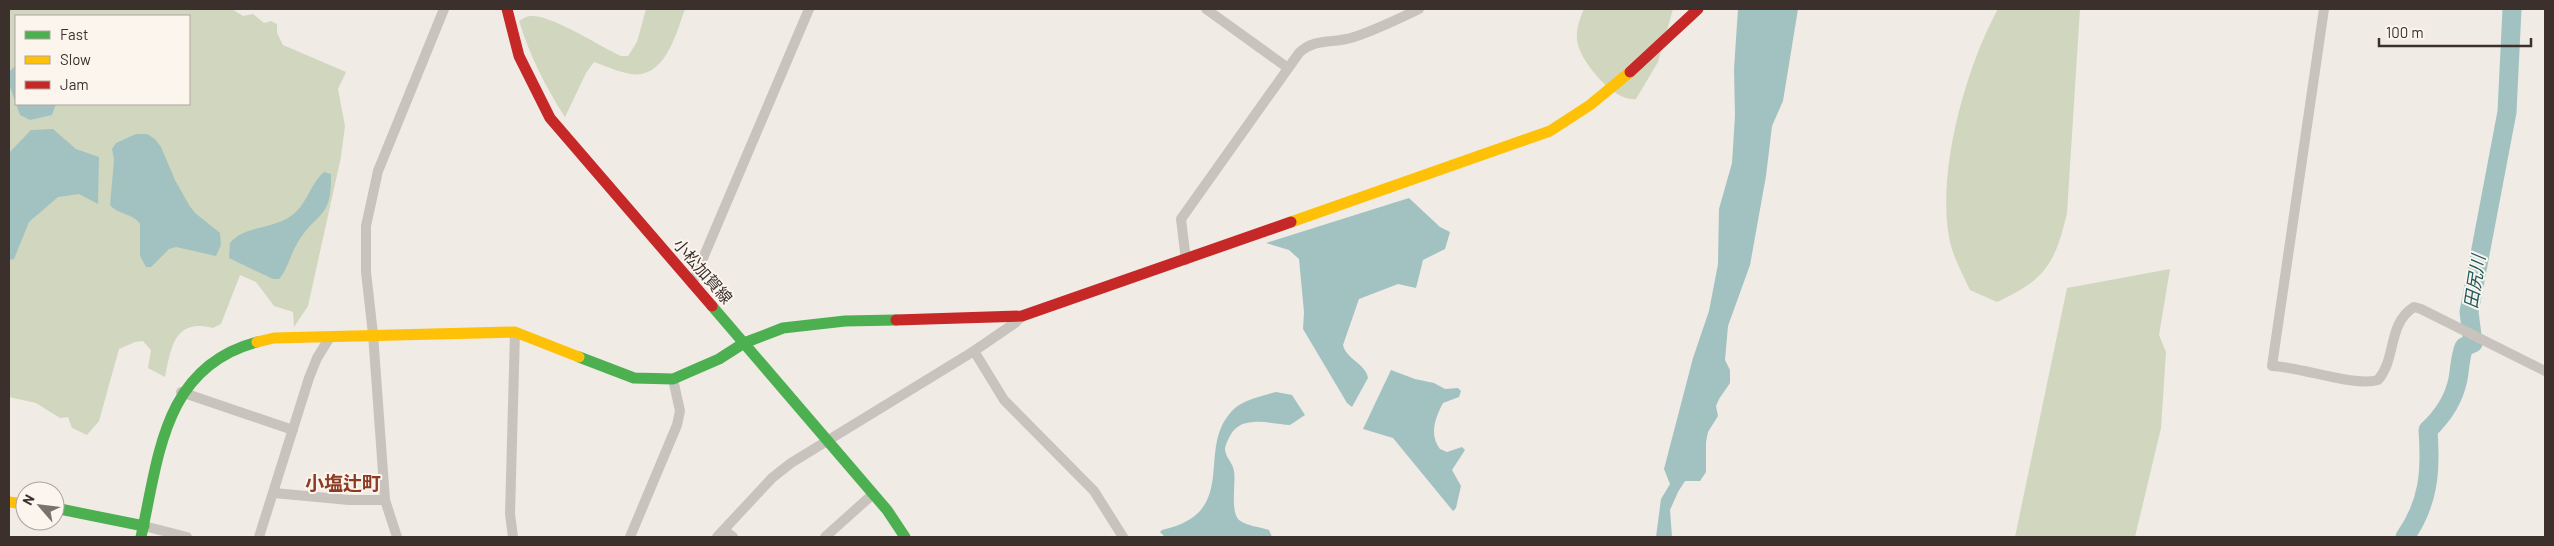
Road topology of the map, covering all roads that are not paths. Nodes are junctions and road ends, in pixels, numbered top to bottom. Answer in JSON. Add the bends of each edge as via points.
{"nodes":[{"id":1,"x":444,"y":9,"type":"edge"},
{"id":2,"x":507,"y":9,"type":"edge"},
{"id":3,"x":809,"y":9,"type":"edge"},
{"id":4,"x":1206,"y":9,"type":"edge"},
{"id":5,"x":1419,"y":9,"type":"edge"},
{"id":6,"x":1698,"y":9,"type":"edge"},
{"id":7,"x":2324,"y":9,"type":"edge"},
{"id":8,"x":1288,"y":68,"type":"junction"},
{"id":9,"x":1186,"y":260,"type":"junction"},
{"id":10,"x":692,"y":284,"type":"junction"},
{"id":11,"x":1022,"y":316,"type":"junction"},
{"id":12,"x":515,"y":332,"type":"junction"},
{"id":13,"x":373,"y":334,"type":"junction"},
{"id":14,"x":330,"y":337,"type":"junction"},
{"id":15,"x":744,"y":343,"type":"junction"},
{"id":16,"x":974,"y":351,"type":"junction"},
{"id":17,"x":2545,"y":371,"type":"edge"},
{"id":18,"x":673,"y":379,"type":"junction"},
{"id":19,"x":181,"y":392,"type":"junction"},
{"id":20,"x":293,"y":430,"type":"junction"},
{"id":21,"x":827,"y":439,"type":"junction"},
{"id":22,"x":274,"y":493,"type":"junction"},
{"id":23,"x":874,"y":494,"type":"junction"},
{"id":24,"x":385,"y":500,"type":"junction"},
{"id":25,"x":65,"y":511,"type":"edge"},
{"id":26,"x":142,"y":532,"type":"edge"},
{"id":27,"x":721,"y":534,"type":"edge"},
{"id":28,"x":187,"y":537,"type":"edge"},
{"id":29,"x":259,"y":537,"type":"edge"},
{"id":30,"x":397,"y":537,"type":"edge"},
{"id":31,"x":513,"y":537,"type":"edge"},
{"id":32,"x":630,"y":537,"type":"edge"},
{"id":33,"x":733,"y":537,"type":"edge"},
{"id":34,"x":825,"y":537,"type":"edge"},
{"id":35,"x":905,"y":537,"type":"edge"},
{"id":36,"x":1123,"y":537,"type":"edge"}],
"edges":[{"from":1,"to":13,"type":"street","via":[[395,125],[370,201],[366,265]]},
{"from":2,"to":10,"type":"street","name":"小松加賀線","via":[[519,56],[550,118]]},
{"from":3,"to":10,"type":"street"},
{"from":4,"to":8,"type":"street"},
{"from":5,"to":8,"type":"street","via":[[1355,37],[1313,42]]},
{"from":6,"to":9,"type":"street","via":[[1619,83],[1550,131]]},
{"from":7,"to":17,"type":"street","via":[[2272,366],[2369,383],[2378,380],[2387,368],[2393,336],[2400,320],[2414,307]]},
{"from":8,"to":9,"type":"street","via":[[1181,219]]},
{"from":9,"to":11,"type":"street"},
{"from":10,"to":15,"type":"street","name":"小松加賀線"},
{"from":11,"to":15,"type":"street","via":[[805,324],[783,328]]},
{"from":11,"to":16,"type":"street"},
{"from":12,"to":13,"type":"street"},
{"from":12,"to":18,"type":"street","via":[[634,378]]},
{"from":12,"to":31,"type":"street","via":[[510,514]]},
{"from":13,"to":14,"type":"street"},
{"from":13,"to":24,"type":"street"},
{"from":14,"to":19,"type":"street","via":[[274,338],[241,347],[203,367]]},
{"from":14,"to":20,"type":"street","via":[[317,358]]},
{"from":15,"to":18,"type":"street","via":[[719,359]]},
{"from":15,"to":21,"type":"street","name":"小松加賀線"},
{"from":16,"to":21,"type":"street"},
{"from":16,"to":36,"type":"street","via":[[1004,400],[1094,491]]},
{"from":18,"to":32,"type":"street","via":[[680,411],[678,425]]},
{"from":19,"to":20,"type":"street"},
{"from":19,"to":26,"type":"street","via":[[168,420]]},
{"from":20,"to":22,"type":"street"},
{"from":21,"to":23,"type":"street","name":"小松加賀線"},
{"from":21,"to":27,"type":"street","via":[[772,478]]},
{"from":22,"to":24,"type":"street"},
{"from":22,"to":29,"type":"street"},
{"from":23,"to":34,"type":"street"},
{"from":23,"to":35,"type":"street","name":"小松加賀線"},
{"from":24,"to":30,"type":"street"},
{"from":25,"to":26,"type":"street"},
{"from":26,"to":28,"type":"street"},
{"from":27,"to":33,"type":"street"}]}
